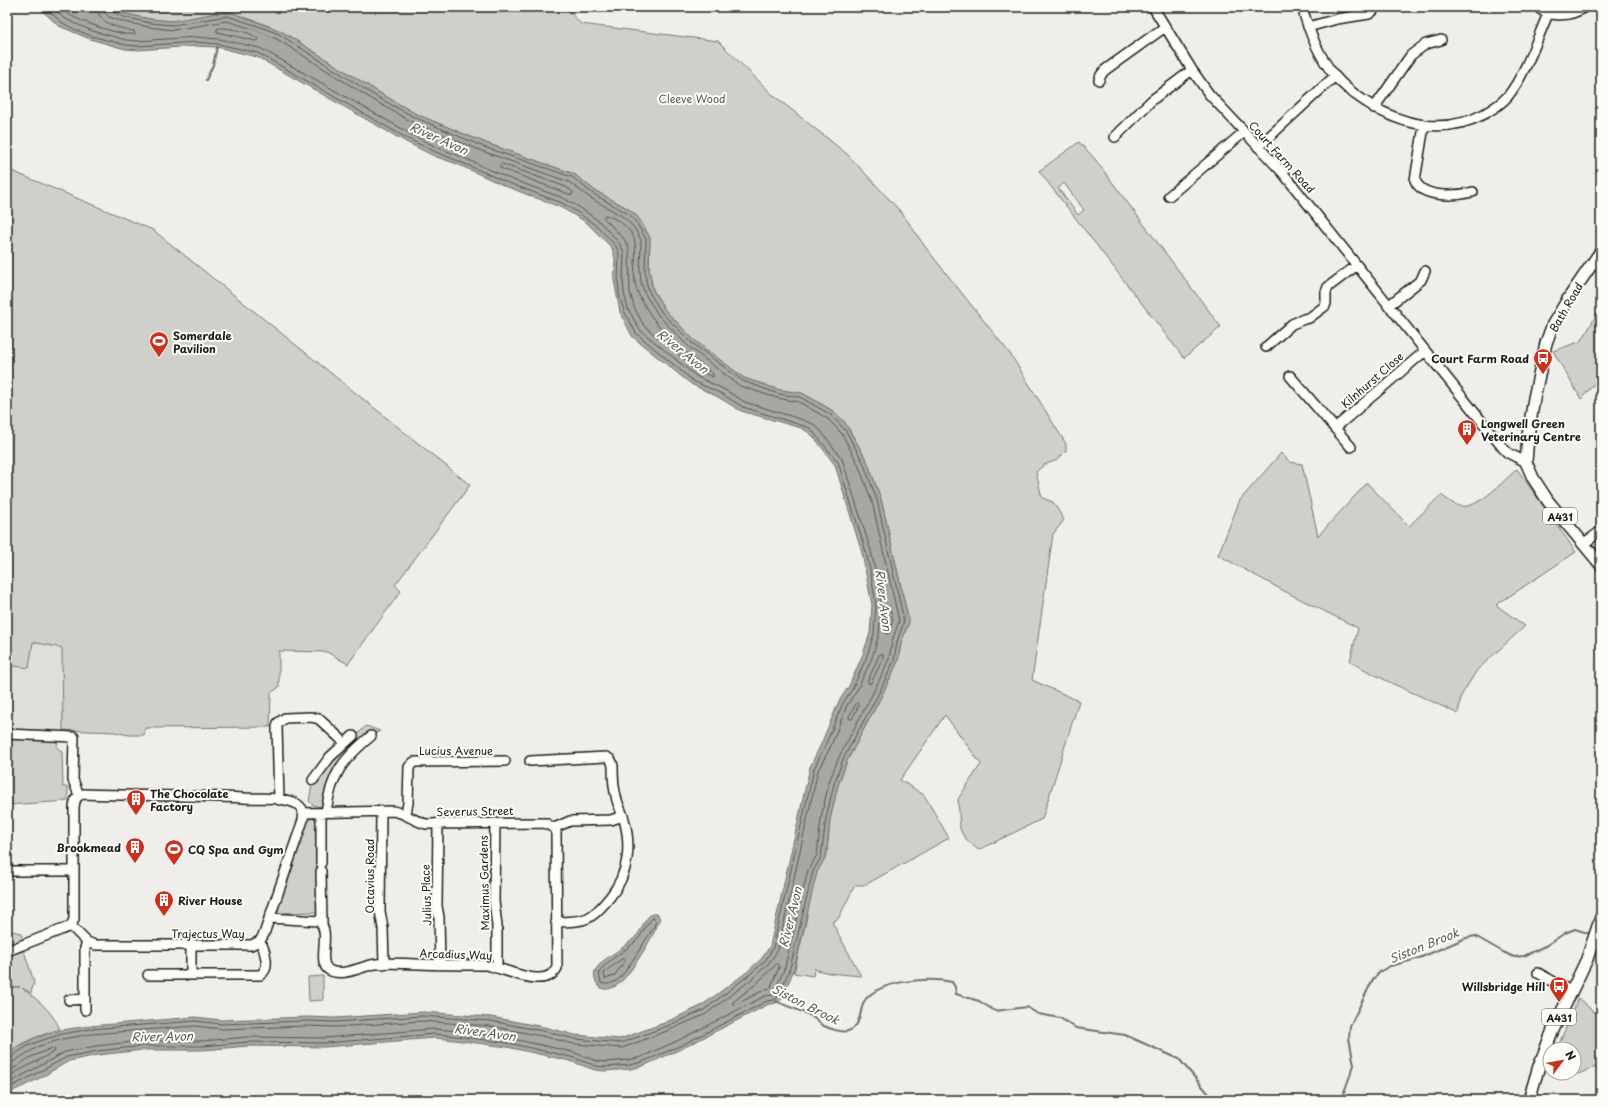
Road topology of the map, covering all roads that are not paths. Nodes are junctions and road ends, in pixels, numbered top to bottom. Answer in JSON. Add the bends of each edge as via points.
{"nodes":[{"id":1,"x":1153,"y":7,"type":"edge"},
{"id":2,"x":1302,"y":7,"type":"edge"},
{"id":3,"x":1372,"y":7,"type":"edge"},
{"id":4,"x":1536,"y":7,"type":"edge"},
{"id":5,"x":1585,"y":7,"type":"edge"},
{"id":6,"x":1548,"y":14,"type":"junction"},
{"id":7,"x":1165,"y":27,"type":"junction"},
{"id":8,"x":1308,"y":27,"type":"junction"},
{"id":9,"x":1422,"y":35,"type":"dead end"},
{"id":10,"x":1440,"y":40,"type":"dead end"},
{"id":11,"x":1426,"y":44,"type":"junction"},
{"id":12,"x":1192,"y":70,"type":"junction"},
{"id":13,"x":1335,"y":76,"type":"junction"},
{"id":14,"x":1100,"y":80,"type":"dead end"},
{"id":15,"x":1374,"y":108,"type":"junction"},
{"id":16,"x":1424,"y":126,"type":"junction"},
{"id":17,"x":1244,"y":132,"type":"junction"},
{"id":18,"x":1115,"y":137,"type":"dead end"},
{"id":19,"x":1258,"y":146,"type":"junction"},
{"id":20,"x":1473,"y":192,"type":"dead end"},
{"id":21,"x":1170,"y":196,"type":"dead end"},
{"id":22,"x":1601,"y":251,"type":"edge"},
{"id":23,"x":1356,"y":266,"type":"junction"},
{"id":24,"x":1425,"y":271,"type":"dead end"},
{"id":25,"x":1388,"y":306,"type":"junction"},
{"id":26,"x":1266,"y":347,"type":"dead end"},
{"id":27,"x":1425,"y":350,"type":"junction"},
{"id":28,"x":1290,"y":376,"type":"dead end"},
{"id":29,"x":1335,"y":428,"type":"junction"},
{"id":30,"x":1351,"y":447,"type":"dead end"},
{"id":31,"x":1526,"y":462,"type":"junction"},
{"id":32,"x":1601,"y":531,"type":"edge"},
{"id":33,"x":1583,"y":544,"type":"junction"},
{"id":34,"x":1601,"y":565,"type":"edge"},
{"id":35,"x":7,"y":734,"type":"edge"},
{"id":36,"x":353,"y":736,"type":"dead end"},
{"id":37,"x":371,"y":736,"type":"dead end"},
{"id":38,"x":346,"y":743,"type":"junction"},
{"id":39,"x":505,"y":761,"type":"dead end"},
{"id":40,"x":530,"y":761,"type":"dead end"},
{"id":41,"x":313,"y":780,"type":"dead end"},
{"id":42,"x":79,"y":795,"type":"junction"},
{"id":43,"x":279,"y":800,"type":"junction"},
{"id":44,"x":381,"y":811,"type":"junction"},
{"id":45,"x":304,"y":813,"type":"junction"},
{"id":46,"x":324,"y":813,"type":"junction"},
{"id":47,"x":406,"y":814,"type":"junction"},
{"id":48,"x":623,"y":816,"type":"junction"},
{"id":49,"x":495,"y":823,"type":"junction"},
{"id":50,"x":438,"y":824,"type":"junction"},
{"id":51,"x":554,"y":828,"type":"junction"},
{"id":52,"x":7,"y":871,"type":"edge"},
{"id":53,"x":74,"y":871,"type":"junction"},
{"id":54,"x":269,"y":918,"type":"junction"},
{"id":55,"x":1601,"y":918,"type":"edge"},
{"id":56,"x":556,"y":922,"type":"junction"},
{"id":57,"x":322,"y":924,"type":"junction"},
{"id":58,"x":71,"y":926,"type":"junction"},
{"id":59,"x":86,"y":942,"type":"junction"},
{"id":60,"x":260,"y":942,"type":"junction"},
{"id":61,"x":1596,"y":942,"type":"edge"},
{"id":62,"x":191,"y":945,"type":"junction"},
{"id":63,"x":7,"y":951,"type":"edge"},
{"id":64,"x":384,"y":964,"type":"junction"},
{"id":65,"x":440,"y":965,"type":"junction"},
{"id":66,"x":497,"y":967,"type":"junction"},
{"id":67,"x":1538,"y":973,"type":"dead end"},
{"id":68,"x":148,"y":975,"type":"dead end"},
{"id":69,"x":191,"y":975,"type":"junction"},
{"id":70,"x":1572,"y":992,"type":"junction"},
{"id":71,"x":85,"y":999,"type":"junction"},
{"id":72,"x":69,"y":1000,"type":"dead end"},
{"id":73,"x":85,"y":1010,"type":"dead end"},
{"id":74,"x":1529,"y":1100,"type":"edge"}],
"edges":[{"from":1,"to":7,"type":"street","name":"Court Farm Road"},
{"from":2,"to":8,"type":"street"},
{"from":3,"to":8,"type":"street","via":[[1373,11],[1369,14]]},
{"from":4,"to":6,"type":"street"},
{"from":5,"to":6,"type":"street","via":[[1571,14]]},
{"from":6,"to":16,"type":"street","via":[[1517,84],[1495,108],[1457,124]]},
{"from":7,"to":12,"type":"street","name":"Court Farm Road"},
{"from":7,"to":14,"type":"street","via":[[1105,70]]},
{"from":8,"to":13,"type":"street","via":[[1320,54]]},
{"from":9,"to":11,"type":"street"},
{"from":10,"to":11,"type":"street"},
{"from":11,"to":15,"type":"street","via":[[1411,56]]},
{"from":12,"to":17,"type":"street","name":"Court Farm Road","via":[[1209,94]]},
{"from":12,"to":18,"type":"street","via":[[1152,100]]},
{"from":13,"to":15,"type":"street","via":[[1353,94]]},
{"from":13,"to":19,"type":"street"},
{"from":15,"to":16,"type":"street","via":[[1395,118]]},
{"from":16,"to":20,"type":"street","via":[[1415,180],[1417,185],[1434,194],[1463,198]]},
{"from":17,"to":19,"type":"street","name":"Court Farm Road"},
{"from":17,"to":21,"type":"street"},
{"from":19,"to":23,"type":"street","name":"Court Farm Road","via":[[1283,173]]},
{"from":22,"to":31,"type":"main road","name":"Bath Road","number":"A431","via":[[1553,324],[1546,343],[1534,398]]},
{"from":23,"to":25,"type":"street","name":"Court Farm Road"},
{"from":23,"to":26,"type":"street","via":[[1328,287],[1325,306],[1310,318],[1292,324]]},
{"from":24,"to":25,"type":"street","via":[[1424,282]]},
{"from":25,"to":27,"type":"street","name":"Court Farm Road"},
{"from":27,"to":29,"type":"street","name":"Kilnhurst Close"},
{"from":27,"to":31,"type":"street","name":"Court Farm Road","via":[[1508,453]]},
{"from":28,"to":29,"type":"street"},
{"from":29,"to":30,"type":"street"},
{"from":31,"to":33,"type":"main road","number":"A431","via":[[1538,488]]},
{"from":32,"to":33,"type":"street"},
{"from":33,"to":34,"type":"main road","number":"A431"},
{"from":35,"to":42,"type":"street","via":[[74,737],[73,780]]},
{"from":36,"to":38,"type":"street"},
{"from":37,"to":46,"type":"street","via":[[350,754],[336,774]]},
{"from":38,"to":41,"type":"street"},
{"from":38,"to":43,"type":"street","via":[[319,718],[281,720],[277,727]]},
{"from":39,"to":47,"type":"street","name":"Lucius Avenue","via":[[414,762],[409,767]]},
{"from":40,"to":48,"type":"street","via":[[609,758],[613,766],[615,794]]},
{"from":42,"to":43,"type":"street","via":[[210,796]]},
{"from":42,"to":53,"type":"street","via":[[74,807]]},
{"from":43,"to":45,"type":"street","via":[[296,804]]},
{"from":44,"to":46,"type":"street","name":"Severus Street"},
{"from":44,"to":47,"type":"street","name":"Severus Street"},
{"from":44,"to":64,"type":"street","name":"Octavius Road","via":[[380,911]]},
{"from":45,"to":46,"type":"street","name":"Severus Street"},
{"from":45,"to":54,"type":"street","name":"Trajectus Way"},
{"from":46,"to":57,"type":"street","name":"Arcadius Way","via":[[321,867]]},
{"from":47,"to":50,"type":"street","name":"Severus Street","via":[[420,822]]},
{"from":48,"to":51,"type":"street","via":[[612,820],[570,821]]},
{"from":48,"to":56,"type":"street","via":[[628,851],[623,877],[618,887],[595,914],[586,920]]},
{"from":49,"to":50,"type":"street","name":"Severus Street"},
{"from":49,"to":51,"type":"street","name":"Severus Street","via":[[545,823]]},
{"from":49,"to":66,"type":"street","name":"Maximus Gardens","via":[[494,901]]},
{"from":50,"to":65,"type":"street","name":"Julius Place","via":[[437,906],[440,917]]},
{"from":51,"to":56,"type":"street","name":"Arcadius Way"},
{"from":52,"to":53,"type":"street"},
{"from":53,"to":58,"type":"street","via":[[74,919]]},
{"from":54,"to":57,"type":"street","via":[[316,921]]},
{"from":54,"to":60,"type":"street","name":"Trajectus Way"},
{"from":55,"to":61,"type":"main road","number":"A431"},
{"from":56,"to":66,"type":"street","name":"Arcadius Way","via":[[557,968],[554,974],[525,977]]},
{"from":57,"to":64,"type":"street","name":"Arcadius Way","via":[[324,959],[328,970],[355,970]]},
{"from":58,"to":59,"type":"street"},
{"from":58,"to":63,"type":"street"},
{"from":59,"to":62,"type":"street","name":"Trajectus Way","via":[[95,945]]},
{"from":59,"to":71,"type":"street"},
{"from":60,"to":62,"type":"street","name":"Trajectus Way","via":[[251,945]]},
{"from":60,"to":69,"type":"street","via":[[266,952],[266,967],[263,974]]},
{"from":61,"to":70,"type":"main road","number":"A431"},
{"from":62,"to":69,"type":"street"},
{"from":64,"to":65,"type":"street","name":"Arcadius Way"},
{"from":65,"to":66,"type":"street","name":"Arcadius Way"},
{"from":67,"to":70,"type":"street"},
{"from":68,"to":69,"type":"street"},
{"from":70,"to":74,"type":"main road","number":"A431","via":[[1539,1066]]},
{"from":71,"to":72,"type":"street"},
{"from":71,"to":73,"type":"street"}]}
